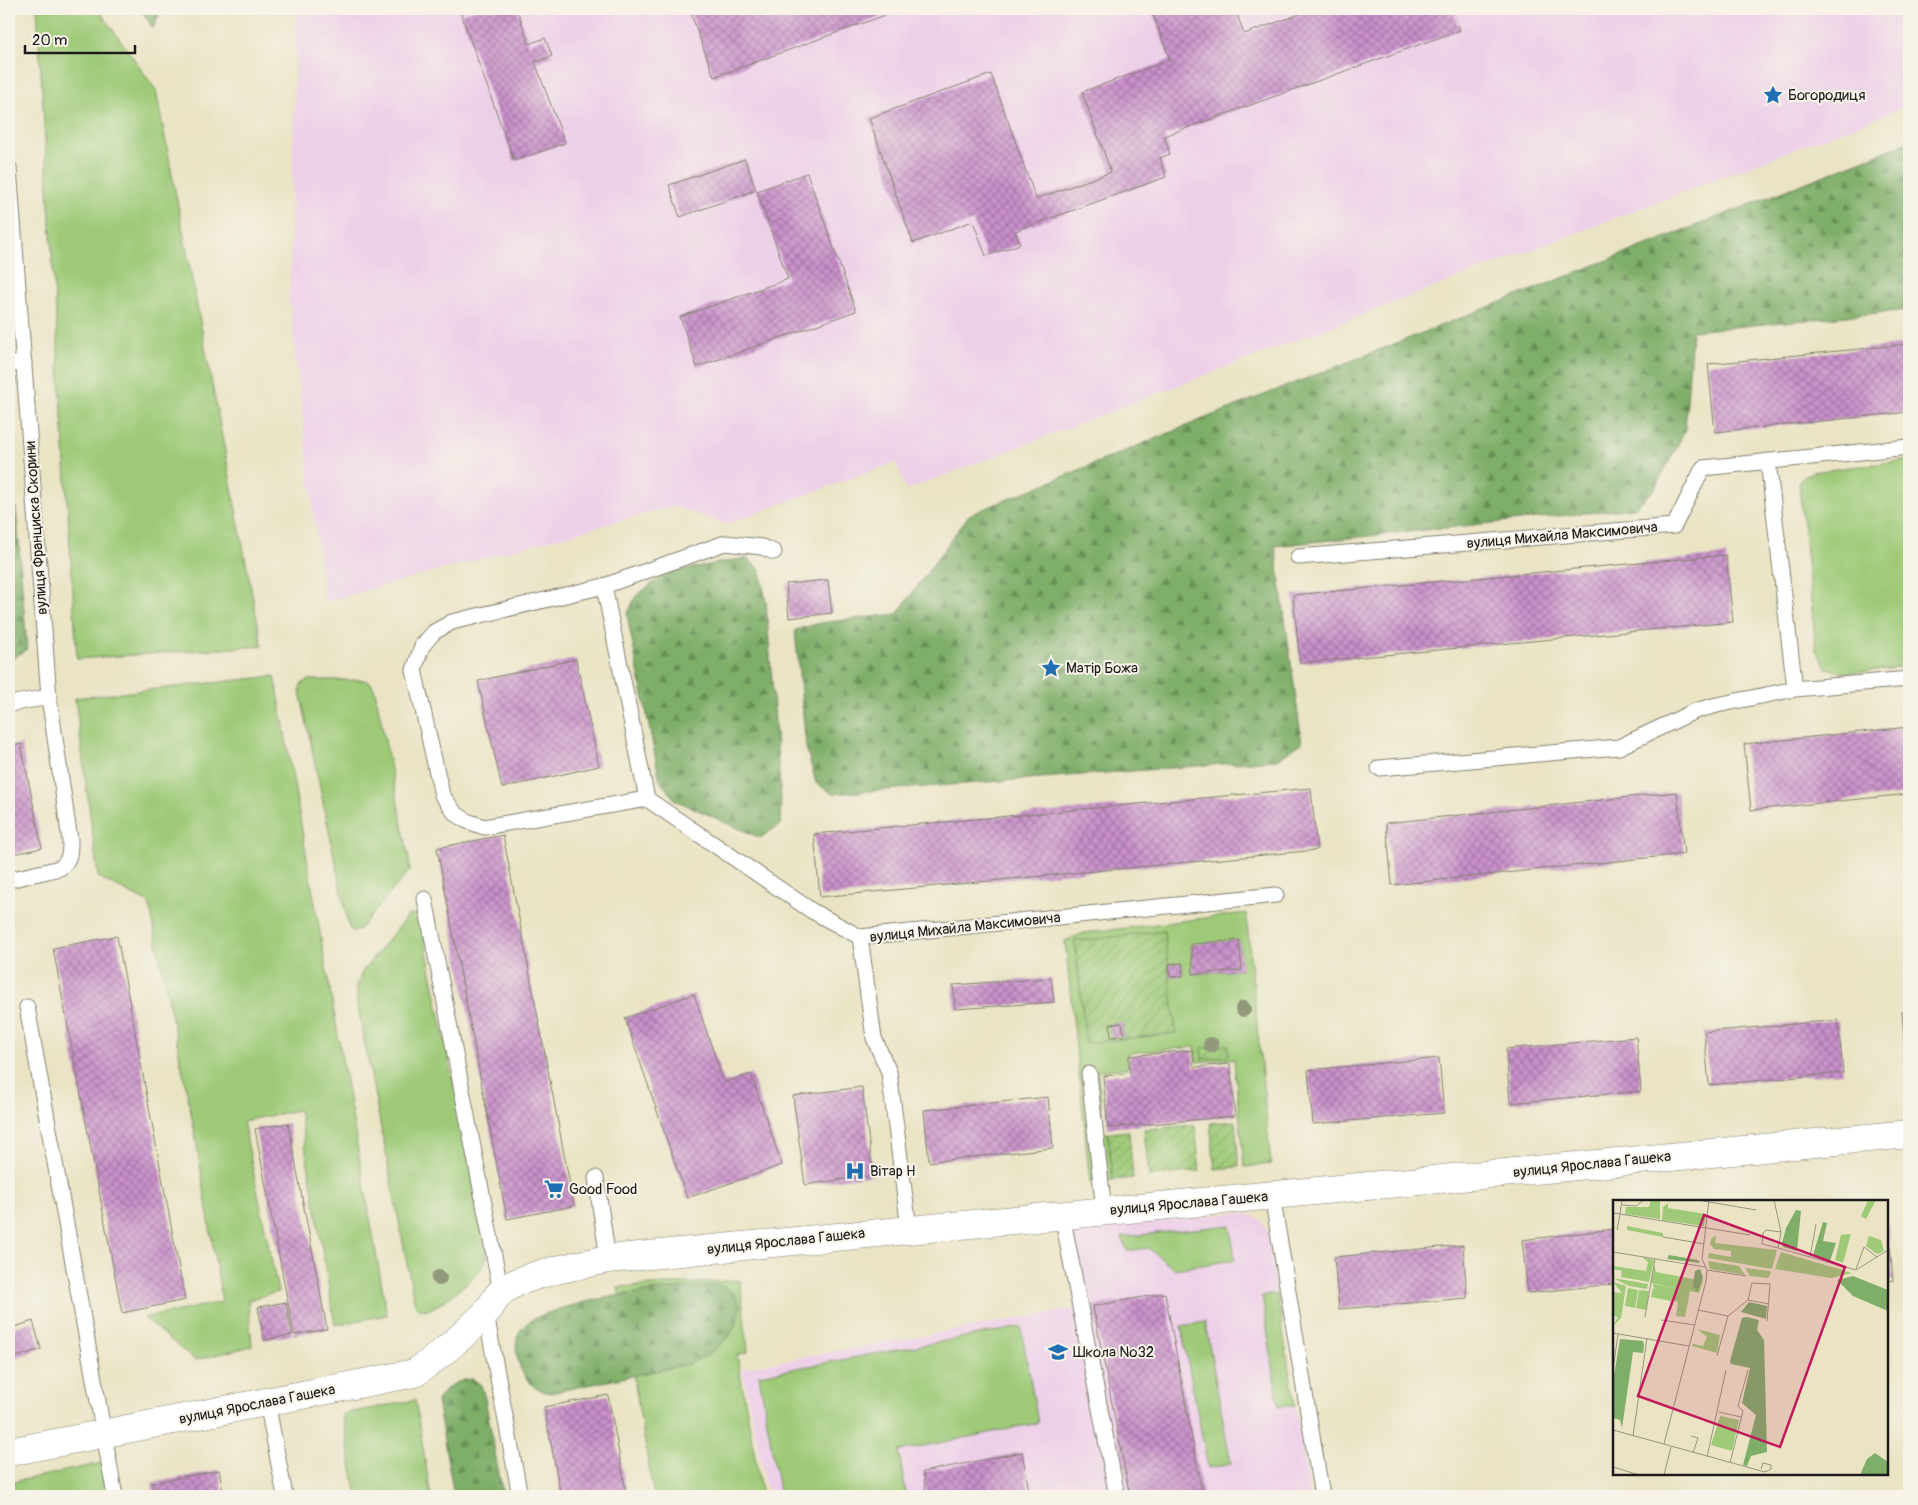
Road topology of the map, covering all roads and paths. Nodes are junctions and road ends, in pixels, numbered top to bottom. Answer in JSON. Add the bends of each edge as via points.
{"nodes":[{"id":1,"x":9,"y":168,"type":"edge"},
{"id":2,"x":16,"y":363,"type":"edge"},
{"id":3,"x":1909,"y":446,"type":"edge"},
{"id":4,"x":1768,"y":461,"type":"junction"},
{"id":5,"x":774,"y":552,"type":"dead end"},
{"id":6,"x":1298,"y":557,"type":"dead end"},
{"id":7,"x":604,"y":586,"type":"junction"},
{"id":8,"x":1909,"y":679,"type":"edge"},
{"id":9,"x":1795,"y":689,"type":"junction"},
{"id":10,"x":49,"y":697,"type":"junction"},
{"id":11,"x":9,"y":704,"type":"edge"},
{"id":12,"x":1379,"y":768,"type":"dead end"},
{"id":13,"x":647,"y":799,"type":"junction"},
{"id":14,"x":9,"y":880,"type":"edge"},
{"id":15,"x":1276,"y":895,"type":"dead end"},
{"id":16,"x":425,"y":899,"type":"dead end"},
{"id":17,"x":860,"y":937,"type":"junction"},
{"id":18,"x":28,"y":1007,"type":"dead end"},
{"id":19,"x":1089,"y":1074,"type":"dead end"},
{"id":20,"x":1909,"y":1134,"type":"edge"},
{"id":21,"x":596,"y":1178,"type":"dead end"},
{"id":22,"x":1272,"y":1195,"type":"junction"},
{"id":23,"x":1104,"y":1211,"type":"junction"},
{"id":24,"x":1062,"y":1215,"type":"junction"},
{"id":25,"x":909,"y":1229,"type":"junction"},
{"id":26,"x":608,"y":1259,"type":"junction"},
{"id":27,"x":501,"y":1292,"type":"junction"},
{"id":28,"x":486,"y":1314,"type":"junction"},
{"id":29,"x":267,"y":1402,"type":"junction"},
{"id":30,"x":103,"y":1434,"type":"junction"},
{"id":31,"x":9,"y":1452,"type":"edge"},
{"id":32,"x":115,"y":1496,"type":"edge"},
{"id":33,"x":285,"y":1496,"type":"edge"},
{"id":34,"x":520,"y":1496,"type":"edge"},
{"id":35,"x":1117,"y":1496,"type":"edge"},
{"id":36,"x":1322,"y":1496,"type":"edge"}],
"edges":[{"from":1,"to":2,"type":"lane","name":"вулиця Франциска Скорини"},
{"from":2,"to":10,"type":"lane","name":"вулиця Франциска Скорини"},
{"from":3,"to":4,"type":"lane","name":"вулиця Михайла Максимовича"},
{"from":4,"to":6,"type":"lane","name":"вулиця Михайла Максимовича","via":[[1703,468],[1674,526]]},
{"from":4,"to":9,"type":"lane"},
{"from":5,"to":7,"type":"lane","via":[[762,547],[725,543]]},
{"from":7,"to":13,"type":"lane"},
{"from":7,"to":13,"type":"lane","via":[[452,622],[434,632],[422,646],[414,670],[442,795],[467,821],[484,827]]},
{"from":8,"to":9,"type":"lane"},
{"from":9,"to":12,"type":"lane","via":[[1695,711],[1619,747]]},
{"from":10,"to":11,"type":"lane"},
{"from":10,"to":14,"type":"lane","name":"вулиця Франциска Скорини","via":[[70,854],[60,868]]},
{"from":13,"to":17,"type":"lane","via":[[812,911]]},
{"from":15,"to":17,"type":"lane","name":"вулиця Михайла Максимовича"},
{"from":16,"to":27,"type":"lane"},
{"from":17,"to":25,"type":"lane","name":"вулиця Михайла Максимовича","via":[[874,1038],[889,1072]]},
{"from":18,"to":30,"type":"lane"},
{"from":19,"to":23,"type":"lane"},
{"from":20,"to":22,"type":"street","name":"вулиця Ярослава Гашека"},
{"from":21,"to":26,"type":"lane"},
{"from":22,"to":23,"type":"street","name":"вулиця Ярослава Гашека"},
{"from":22,"to":36,"type":"lane"},
{"from":23,"to":24,"type":"street","name":"вулиця Ярослава Гашека"},
{"from":24,"to":25,"type":"street","name":"вулиця Ярослава Гашека"},
{"from":24,"to":35,"type":"lane"},
{"from":25,"to":26,"type":"street","name":"вулиця Ярослава Гашека"},
{"from":26,"to":27,"type":"street","name":"вулиця Ярослава Гашека","via":[[545,1273]]},
{"from":27,"to":28,"type":"street","name":"вулиця Ярослава Гашека"},
{"from":28,"to":29,"type":"street","name":"вулиця Ярослава Гашека","via":[[415,1373]]},
{"from":28,"to":34,"type":"lane"},
{"from":29,"to":30,"type":"street","name":"вулиця Ярослава Гашека"},
{"from":29,"to":33,"type":"lane"},
{"from":30,"to":31,"type":"street","name":"вулиця Ярослава Гашека"},
{"from":30,"to":32,"type":"lane"}]}
